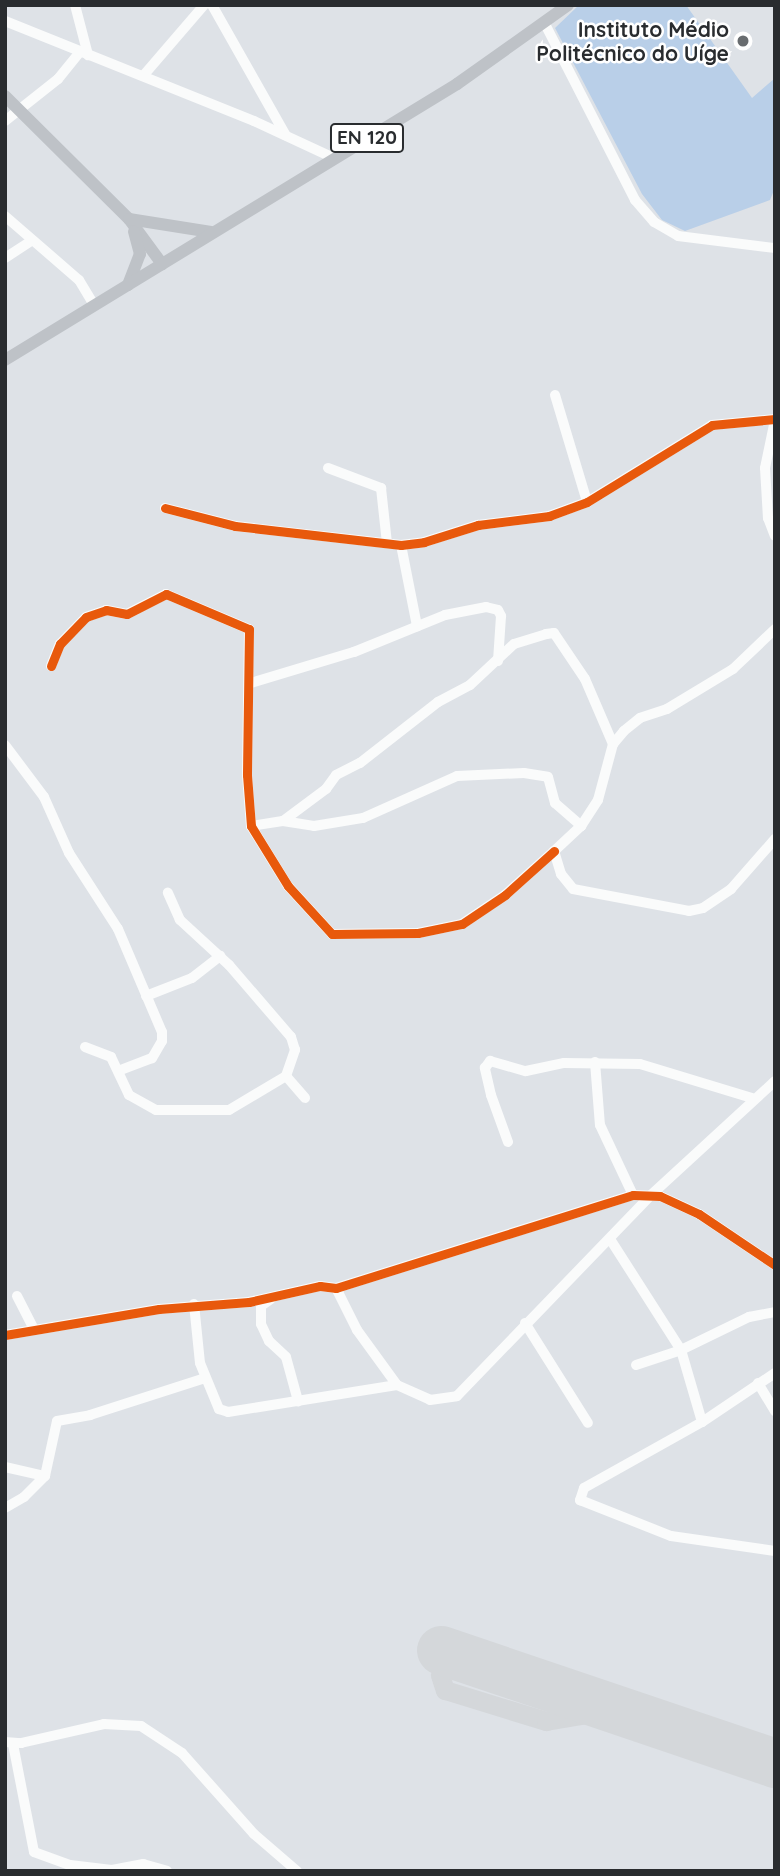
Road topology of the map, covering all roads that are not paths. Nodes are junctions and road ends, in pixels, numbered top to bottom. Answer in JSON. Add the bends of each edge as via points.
{"nodes":[{"id":1,"x":75,"y":5,"type":"edge"},
{"id":2,"x":204,"y":5,"type":"edge"},
{"id":3,"x":212,"y":5,"type":"edge"},
{"id":4,"x":568,"y":5,"type":"edge"},
{"id":5,"x":5,"y":21,"type":"edge"},
{"id":6,"x":545,"y":24,"type":"junction"},
{"id":7,"x":83,"y":54,"type":"junction"},
{"id":8,"x":143,"y":76,"type":"junction"},
{"id":9,"x":5,"y":96,"type":"edge"},
{"id":10,"x":19,"y":111,"type":"junction"},
{"id":11,"x":5,"y":121,"type":"edge"},
{"id":12,"x":286,"y":136,"type":"junction"},
{"id":13,"x":336,"y":159,"type":"junction"},
{"id":14,"x":5,"y":216,"type":"edge"},
{"id":15,"x":129,"y":219,"type":"junction"},
{"id":16,"x":211,"y":232,"type":"junction"},
{"id":17,"x":30,"y":242,"type":"junction"},
{"id":18,"x":775,"y":248,"type":"edge"},
{"id":19,"x":5,"y":258,"type":"edge"},
{"id":20,"x":162,"y":264,"type":"junction"},
{"id":21,"x":128,"y":285,"type":"junction"},
{"id":22,"x":94,"y":305,"type":"junction"},
{"id":23,"x":5,"y":359,"type":"edge"},
{"id":24,"x":555,"y":395,"type":"dead end"},
{"id":25,"x":775,"y":419,"type":"edge"},
{"id":26,"x":328,"y":468,"type":"dead end"},
{"id":27,"x":587,"y":502,"type":"junction"},
{"id":28,"x":165,"y":508,"type":"dead end"},
{"id":29,"x":775,"y":536,"type":"edge"},
{"id":30,"x":387,"y":543,"type":"junction"},
{"id":31,"x":401,"y":545,"type":"junction"},
{"id":32,"x":417,"y":626,"type":"junction"},
{"id":33,"x":775,"y":629,"type":"edge"},
{"id":34,"x":498,"y":661,"type":"junction"},
{"id":35,"x":51,"y":666,"type":"dead end"},
{"id":36,"x":251,"y":683,"type":"junction"},
{"id":37,"x":613,"y":744,"type":"junction"},
{"id":38,"x":5,"y":745,"type":"edge"},
{"id":39,"x":283,"y":821,"type":"junction"},
{"id":40,"x":251,"y":826,"type":"junction"},
{"id":41,"x":581,"y":826,"type":"junction"},
{"id":42,"x":775,"y":839,"type":"edge"},
{"id":43,"x":554,"y":851,"type":"junction"},
{"id":44,"x":168,"y":893,"type":"dead end"},
{"id":45,"x":220,"y":956,"type":"junction"},
{"id":46,"x":146,"y":996,"type":"junction"},
{"id":47,"x":85,"y":1047,"type":"dead end"},
{"id":48,"x":595,"y":1062,"type":"junction"},
{"id":49,"x":120,"y":1070,"type":"junction"},
{"id":50,"x":286,"y":1076,"type":"junction"},
{"id":51,"x":775,"y":1081,"type":"edge"},
{"id":52,"x":306,"y":1098,"type":"dead end"},
{"id":53,"x":752,"y":1098,"type":"junction"},
{"id":54,"x":508,"y":1142,"type":"dead end"},
{"id":55,"x":634,"y":1195,"type":"junction"},
{"id":56,"x":651,"y":1195,"type":"junction"},
{"id":57,"x":610,"y":1240,"type":"junction"},
{"id":58,"x":772,"y":1260,"type":"edge"},
{"id":59,"x":336,"y":1288,"type":"junction"},
{"id":60,"x":281,"y":1295,"type":"junction"},
{"id":61,"x":17,"y":1296,"type":"dead end"},
{"id":62,"x":194,"y":1304,"type":"junction"},
{"id":63,"x":775,"y":1312,"type":"edge"},
{"id":64,"x":525,"y":1322,"type":"junction"},
{"id":65,"x":33,"y":1328,"type":"junction"},
{"id":66,"x":5,"y":1335,"type":"edge"},
{"id":67,"x":681,"y":1350,"type":"junction"},
{"id":68,"x":636,"y":1365,"type":"dead end"},
{"id":69,"x":775,"y":1373,"type":"edge"},
{"id":70,"x":205,"y":1378,"type":"junction"},
{"id":71,"x":758,"y":1383,"type":"junction"},
{"id":72,"x":397,"y":1385,"type":"junction"},
{"id":73,"x":298,"y":1401,"type":"junction"},
{"id":74,"x":775,"y":1411,"type":"edge"},
{"id":75,"x":702,"y":1422,"type":"junction"},
{"id":76,"x":588,"y":1423,"type":"dead end"},
{"id":77,"x":5,"y":1467,"type":"edge"},
{"id":78,"x":45,"y":1476,"type":"junction"},
{"id":79,"x":5,"y":1508,"type":"edge"},
{"id":80,"x":775,"y":1551,"type":"edge"},
{"id":81,"x":9,"y":1743,"type":"edge"},
{"id":82,"x":167,"y":1871,"type":"edge"},
{"id":83,"x":298,"y":1871,"type":"edge"}],
"edges":[{"from":1,"to":7,"type":"street"},
{"from":2,"to":8,"type":"street"},
{"from":3,"to":12,"type":"street"},
{"from":4,"to":6,"type":"main road","number":"EN 120"},
{"from":5,"to":7,"type":"street"},
{"from":6,"to":13,"type":"main road","number":"EN 120"},
{"from":6,"to":18,"type":"street","via":[[635,200],[654,222],[678,236]]},
{"from":7,"to":8,"type":"street"},
{"from":7,"to":10,"type":"street"},
{"from":8,"to":12,"type":"street"},
{"from":9,"to":10,"type":"main road"},
{"from":10,"to":11,"type":"street"},
{"from":10,"to":15,"type":"main road"},
{"from":12,"to":13,"type":"street"},
{"from":13,"to":16,"type":"main road","number":"EN 120"},
{"from":14,"to":17,"type":"street"},
{"from":15,"to":16,"type":"main road"},
{"from":15,"to":20,"type":"main road"},
{"from":15,"to":21,"type":"main road","via":[[140,254]]},
{"from":16,"to":20,"type":"main road","number":"EN 120"},
{"from":17,"to":19,"type":"street"},
{"from":17,"to":22,"type":"street","via":[[79,280]]},
{"from":20,"to":21,"type":"main road","number":"EN 120"},
{"from":21,"to":22,"type":"main road","number":"EN 120"},
{"from":22,"to":23,"type":"main road","number":"EN 120"},
{"from":24,"to":27,"type":"street"},
{"from":25,"to":27,"type":"street","via":[[712,425]]},
{"from":25,"to":29,"type":"street","via":[[765,468],[768,518]]},
{"from":26,"to":30,"type":"street","via":[[381,488]]},
{"from":27,"to":31,"type":"street","via":[[549,516],[478,525]]},
{"from":28,"to":30,"type":"street","via":[[235,526]]},
{"from":30,"to":31,"type":"street"},
{"from":31,"to":32,"type":"street"},
{"from":32,"to":34,"type":"street","via":[[445,615],[493,607],[502,623]]},
{"from":32,"to":36,"type":"street","via":[[354,652]]},
{"from":33,"to":37,"type":"street","via":[[733,669],[667,709],[640,718]]},
{"from":34,"to":37,"type":"street","via":[[514,645],[554,633],[585,679]]},
{"from":34,"to":39,"type":"street","via":[[337,775],[326,789]]},
{"from":35,"to":36,"type":"street","via":[[60,644],[86,617],[106,610],[127,614],[166,594],[249,629]]},
{"from":36,"to":40,"type":"street","via":[[247,775]]},
{"from":37,"to":41,"type":"street","via":[[598,800]]},
{"from":38,"to":46,"type":"street","via":[[44,797],[69,853],[108,911]]},
{"from":39,"to":40,"type":"street"},
{"from":39,"to":41,"type":"street","via":[[314,826],[363,818],[457,776],[524,773],[548,776],[555,803]]},
{"from":40,"to":43,"type":"street","via":[[288,886],[332,934],[418,933],[463,924],[505,895]]},
{"from":41,"to":43,"type":"street"},
{"from":42,"to":43,"type":"street","via":[[731,888],[703,908],[690,911],[573,889],[564,881]]},
{"from":44,"to":45,"type":"street","via":[[180,920]]},
{"from":45,"to":46,"type":"street","via":[[192,978]]},
{"from":45,"to":50,"type":"street","via":[[293,1040],[295,1050]]},
{"from":46,"to":49,"type":"street","via":[[162,1041],[152,1058]]},
{"from":47,"to":49,"type":"street","via":[[104,1052]]},
{"from":48,"to":53,"type":"street","via":[[639,1064]]},
{"from":48,"to":54,"type":"street","via":[[526,1071],[490,1061],[485,1068],[491,1095]]},
{"from":48,"to":55,"type":"street","via":[[600,1125]]},
{"from":49,"to":50,"type":"street","via":[[129,1095],[148,1107],[217,1113],[250,1100]]},
{"from":50,"to":52,"type":"street"},
{"from":51,"to":53,"type":"street"},
{"from":53,"to":56,"type":"street"},
{"from":55,"to":56,"type":"street"},
{"from":55,"to":59,"type":"street"},
{"from":56,"to":57,"type":"street"},
{"from":56,"to":58,"type":"street","via":[[699,1214]]},
{"from":57,"to":64,"type":"street"},
{"from":57,"to":67,"type":"street"},
{"from":59,"to":60,"type":"street","via":[[320,1286]]},
{"from":59,"to":72,"type":"street","via":[[357,1330]]},
{"from":60,"to":62,"type":"street"},
{"from":60,"to":73,"type":"street","via":[[267,1300],[260,1315],[266,1336],[286,1357]]},
{"from":61,"to":65,"type":"street"},
{"from":62,"to":65,"type":"street"},
{"from":62,"to":70,"type":"street"},
{"from":63,"to":67,"type":"street","via":[[748,1317]]},
{"from":64,"to":72,"type":"street","via":[[457,1396],[430,1401]]},
{"from":64,"to":76,"type":"street"},
{"from":65,"to":66,"type":"street"},
{"from":67,"to":68,"type":"street"},
{"from":67,"to":75,"type":"street"},
{"from":69,"to":71,"type":"street"},
{"from":70,"to":73,"type":"street","via":[[219,1409],[228,1412]]},
{"from":70,"to":78,"type":"street","via":[[57,1421]]},
{"from":71,"to":74,"type":"street"},
{"from":71,"to":75,"type":"street"},
{"from":72,"to":73,"type":"street"},
{"from":75,"to":80,"type":"street","via":[[584,1488],[580,1500],[671,1536]]},
{"from":77,"to":78,"type":"street"},
{"from":78,"to":79,"type":"street"},
{"from":81,"to":82,"type":"street","via":[[34,1852],[57,1862],[100,1869],[143,1864]]},
{"from":81,"to":83,"type":"street","via":[[123,1722],[141,1726],[182,1753],[254,1834]]}]}
